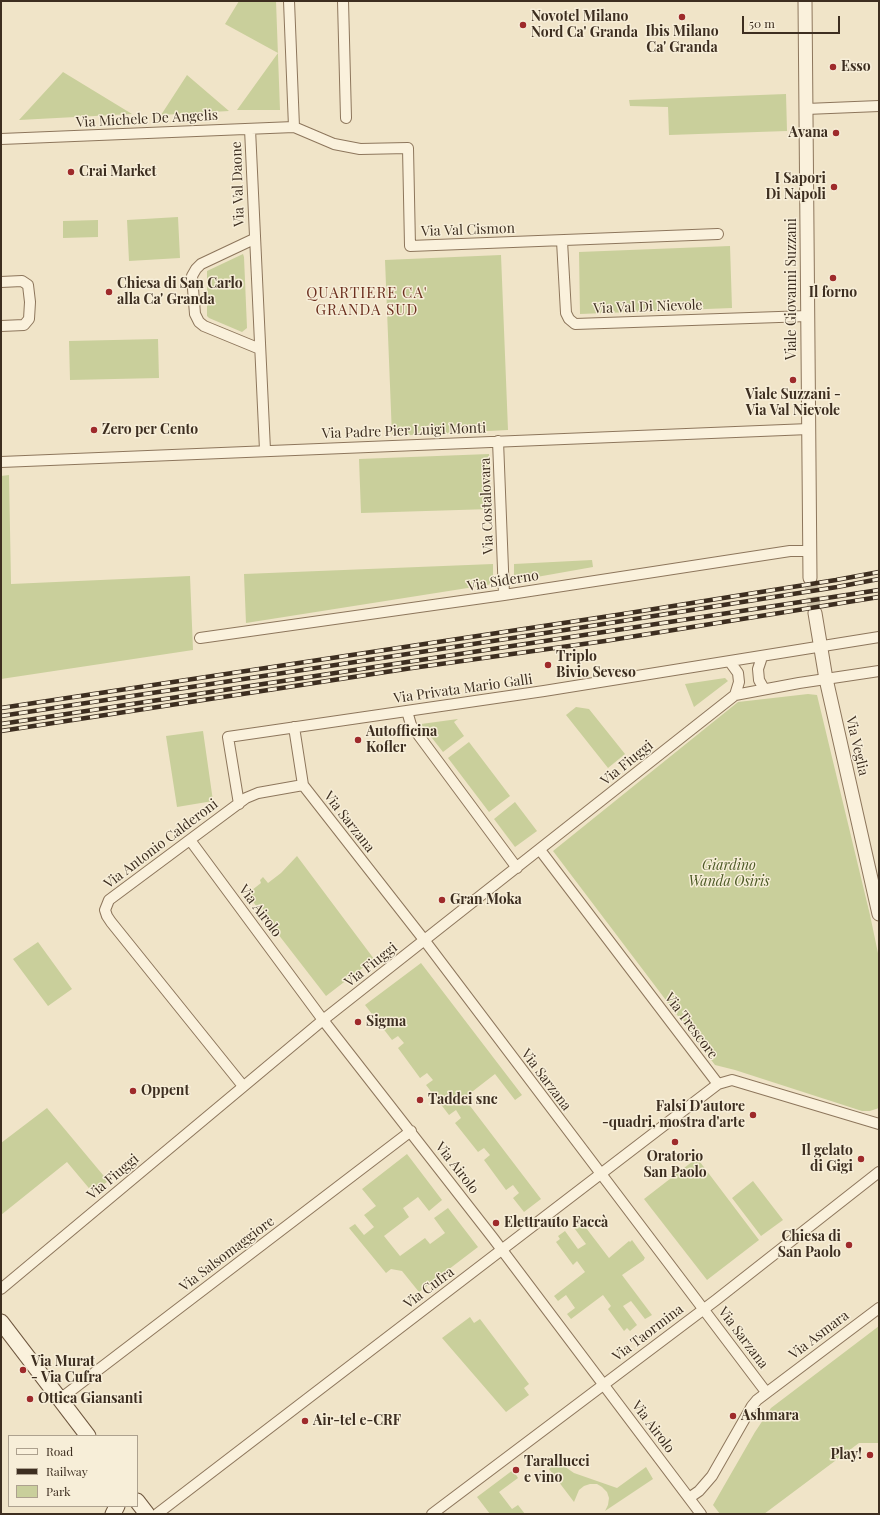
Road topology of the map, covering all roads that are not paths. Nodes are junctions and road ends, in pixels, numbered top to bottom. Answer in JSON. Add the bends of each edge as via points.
{"nodes":[{"id":1,"x":289,"y":1,"type":"edge"},
{"id":2,"x":342,"y":1,"type":"edge"},
{"id":3,"x":805,"y":1,"type":"edge"},
{"id":4,"x":879,"y":106,"type":"edge"},
{"id":5,"x":806,"y":109,"type":"junction"},
{"id":6,"x":346,"y":118,"type":"dead end"},
{"id":7,"x":294,"y":127,"type":"junction"},
{"id":8,"x":250,"y":129,"type":"junction"},
{"id":9,"x":1,"y":139,"type":"edge"},
{"id":10,"x":718,"y":234,"type":"dead end"},
{"id":11,"x":254,"y":239,"type":"junction"},
{"id":12,"x":562,"y":241,"type":"junction"},
{"id":13,"x":1,"y":282,"type":"edge"},
{"id":14,"x":808,"y":316,"type":"junction"},
{"id":15,"x":1,"y":326,"type":"edge"},
{"id":16,"x":260,"y":349,"type":"junction"},
{"id":17,"x":809,"y":429,"type":"junction"},
{"id":18,"x":498,"y":441,"type":"junction"},
{"id":19,"x":265,"y":450,"type":"junction"},
{"id":20,"x":1,"y":462,"type":"edge"},
{"id":21,"x":810,"y":551,"type":"junction"},
{"id":22,"x":810,"y":578,"type":"tunnel mouth"},
{"id":23,"x":504,"y":595,"type":"junction"},
{"id":24,"x":815,"y":613,"type":"tunnel mouth"},
{"id":25,"x":879,"y":637,"type":"edge"},
{"id":26,"x":200,"y":638,"type":"dead end"},
{"id":27,"x":820,"y":647,"type":"junction"},
{"id":28,"x":762,"y":657,"type":"junction"},
{"id":29,"x":730,"y":662,"type":"junction"},
{"id":30,"x":879,"y":671,"type":"edge"},
{"id":31,"x":826,"y":679,"type":"junction"},
{"id":32,"x":764,"y":689,"type":"junction"},
{"id":33,"x":735,"y":695,"type":"junction"},
{"id":34,"x":407,"y":711,"type":"junction"},
{"id":35,"x":294,"y":727,"type":"junction"},
{"id":36,"x":303,"y":785,"type":"junction"},
{"id":37,"x":239,"y":804,"type":"junction"},
{"id":38,"x":190,"y":840,"type":"junction"},
{"id":39,"x":540,"y":850,"type":"junction"},
{"id":40,"x":517,"y":868,"type":"junction"},
{"id":41,"x":879,"y":914,"type":"edge"},
{"id":42,"x":424,"y":941,"type":"junction"},
{"id":43,"x":323,"y":1020,"type":"junction"},
{"id":44,"x":718,"y":1084,"type":"junction"},
{"id":45,"x":243,"y":1086,"type":"junction"},
{"id":46,"x":879,"y":1124,"type":"edge"},
{"id":47,"x":411,"y":1132,"type":"junction"},
{"id":48,"x":879,"y":1172,"type":"edge"},
{"id":49,"x":601,"y":1174,"type":"junction"},
{"id":50,"x":502,"y":1251,"type":"junction"},
{"id":51,"x":1,"y":1289,"type":"edge"},
{"id":52,"x":704,"y":1308,"type":"junction"},
{"id":53,"x":879,"y":1308,"type":"edge"},
{"id":54,"x":1,"y":1322,"type":"edge"},
{"id":55,"x":604,"y":1384,"type":"junction"},
{"id":56,"x":766,"y":1392,"type":"junction"},
{"id":57,"x":60,"y":1399,"type":"junction"},
{"id":58,"x":87,"y":1435,"type":"edge"},
{"id":59,"x":689,"y":1498,"type":"junction"},
{"id":60,"x":138,"y":1502,"type":"edge"},
{"id":61,"x":147,"y":1514,"type":"edge"},
{"id":62,"x":157,"y":1514,"type":"edge"},
{"id":63,"x":432,"y":1514,"type":"edge"},
{"id":64,"x":701,"y":1514,"type":"edge"}],
"edges":[{"from":1,"to":7,"type":"street"},
{"from":2,"to":6,"type":"street"},
{"from":3,"to":5,"type":"street","name":"Viale Giovanni Suzzani"},
{"from":4,"to":5,"type":"street"},
{"from":5,"to":14,"type":"street","name":"Viale Giovanni Suzzani"},
{"from":7,"to":8,"type":"street","name":"Via Michele De Angelis"},
{"from":7,"to":12,"type":"street","name":"Via Val Cismon","via":[[334,144],[360,149],[408,148],[410,246]]},
{"from":8,"to":9,"type":"street","name":"Via Michele De Angelis"},
{"from":8,"to":11,"type":"street","name":"Via Val Daone"},
{"from":10,"to":12,"type":"street","name":"Via Val Cismon"},
{"from":11,"to":16,"type":"street","name":"Via Val Daone"},
{"from":11,"to":16,"type":"street","name":"Via Val Daone","via":[[201,264],[192,276],[195,314],[204,326]]},
{"from":12,"to":14,"type":"street","name":"Via Val Di Nievole","via":[[566,313],[575,324]]},
{"from":13,"to":15,"type":"street","via":[[22,281],[28,285],[30,302],[29,320],[24,325]]},
{"from":14,"to":17,"type":"street","name":"Viale Giovanni Suzzani"},
{"from":16,"to":19,"type":"street","name":"Via Val Daone"},
{"from":17,"to":18,"type":"street","name":"Via Padre Pier Luigi Monti"},
{"from":17,"to":21,"type":"street","name":"Viale Giovanni Suzzani"},
{"from":18,"to":19,"type":"street","name":"Via Padre Pier Luigi Monti"},
{"from":18,"to":23,"type":"street","name":"Via Costalovara"},
{"from":19,"to":20,"type":"street","name":"Via Padre Pier Luigi Monti"},
{"from":21,"to":22,"type":"street","name":"Viale Giovanni Suzzani"},
{"from":21,"to":23,"type":"street","name":"Via Siderno","via":[[790,551]]},
{"from":23,"to":26,"type":"street","name":"Via Siderno"},
{"from":24,"to":27,"type":"street"},
{"from":25,"to":27,"type":"street","name":"Via Privata Mario Galli"},
{"from":27,"to":28,"type":"street","name":"Via Privata Mario Galli"},
{"from":27,"to":31,"type":"street","name":"Via Veglia"},
{"from":28,"to":29,"type":"street","name":"Via Privata Mario Galli"},
{"from":28,"to":32,"type":"street","via":[[758,669],[759,680]]},
{"from":29,"to":33,"type":"street","via":[[738,673],[739,682]]},
{"from":29,"to":34,"type":"street","name":"Via Privata Mario Galli"},
{"from":30,"to":31,"type":"street"},
{"from":31,"to":32,"type":"street"},
{"from":31,"to":41,"type":"street","name":"Via Veglia"},
{"from":32,"to":33,"type":"street"},
{"from":33,"to":39,"type":"street","name":"Via Fiuggi"},
{"from":34,"to":35,"type":"street","name":"Via Privata Mario Galli"},
{"from":34,"to":40,"type":"street","via":[[411,725]]},
{"from":35,"to":36,"type":"street"},
{"from":35,"to":37,"type":"street","name":"Via Privata Mario Galli","via":[[228,737]]},
{"from":36,"to":37,"type":"street","name":"Via Antonio Calderoni","via":[[253,795]]},
{"from":36,"to":42,"type":"street","name":"Via Sarzana"},
{"from":37,"to":38,"type":"street","name":"Via Antonio Calderoni"},
{"from":38,"to":43,"type":"street","name":"Via Airolo"},
{"from":38,"to":45,"type":"street","name":"Via Antonio Calderoni","via":[[109,900],[105,910],[111,922]]},
{"from":39,"to":40,"type":"street","name":"Via Fiuggi"},
{"from":39,"to":44,"type":"street","name":"Via Trescore"},
{"from":40,"to":42,"type":"street","name":"Via Fiuggi"},
{"from":42,"to":43,"type":"street","name":"Via Fiuggi"},
{"from":42,"to":49,"type":"street","name":"Via Sarzana"},
{"from":43,"to":45,"type":"street","name":"Via Fiuggi"},
{"from":43,"to":47,"type":"street","name":"Via Airolo"},
{"from":44,"to":46,"type":"street","via":[[732,1080]]},
{"from":44,"to":49,"type":"street","name":"Via Cufra"},
{"from":45,"to":51,"type":"street","name":"Via Fiuggi"},
{"from":47,"to":50,"type":"street","name":"Via Airolo"},
{"from":47,"to":57,"type":"street","name":"Via Salsomaggiore"},
{"from":48,"to":52,"type":"street","name":"Via Taormina"},
{"from":49,"to":50,"type":"street","name":"Via Cufra"},
{"from":49,"to":52,"type":"street","name":"Via Sarzana"},
{"from":50,"to":55,"type":"street","name":"Via Airolo"},
{"from":50,"to":62,"type":"street","name":"Via Cufra"},
{"from":52,"to":55,"type":"street","name":"Via Taormina"},
{"from":52,"to":56,"type":"street","name":"Via Sarzana"},
{"from":53,"to":56,"type":"street","name":"Via Asmara"},
{"from":54,"to":57,"type":"main road"},
{"from":55,"to":59,"type":"street","name":"Via Airolo"},
{"from":55,"to":63,"type":"street","name":"Via Taormina"},
{"from":56,"to":59,"type":"street","name":"Via Asmara","via":[[752,1406],[712,1476]]},
{"from":57,"to":58,"type":"main road"},
{"from":59,"to":64,"type":"street","name":"Via Airolo"},
{"from":60,"to":61,"type":"main road"}]}
